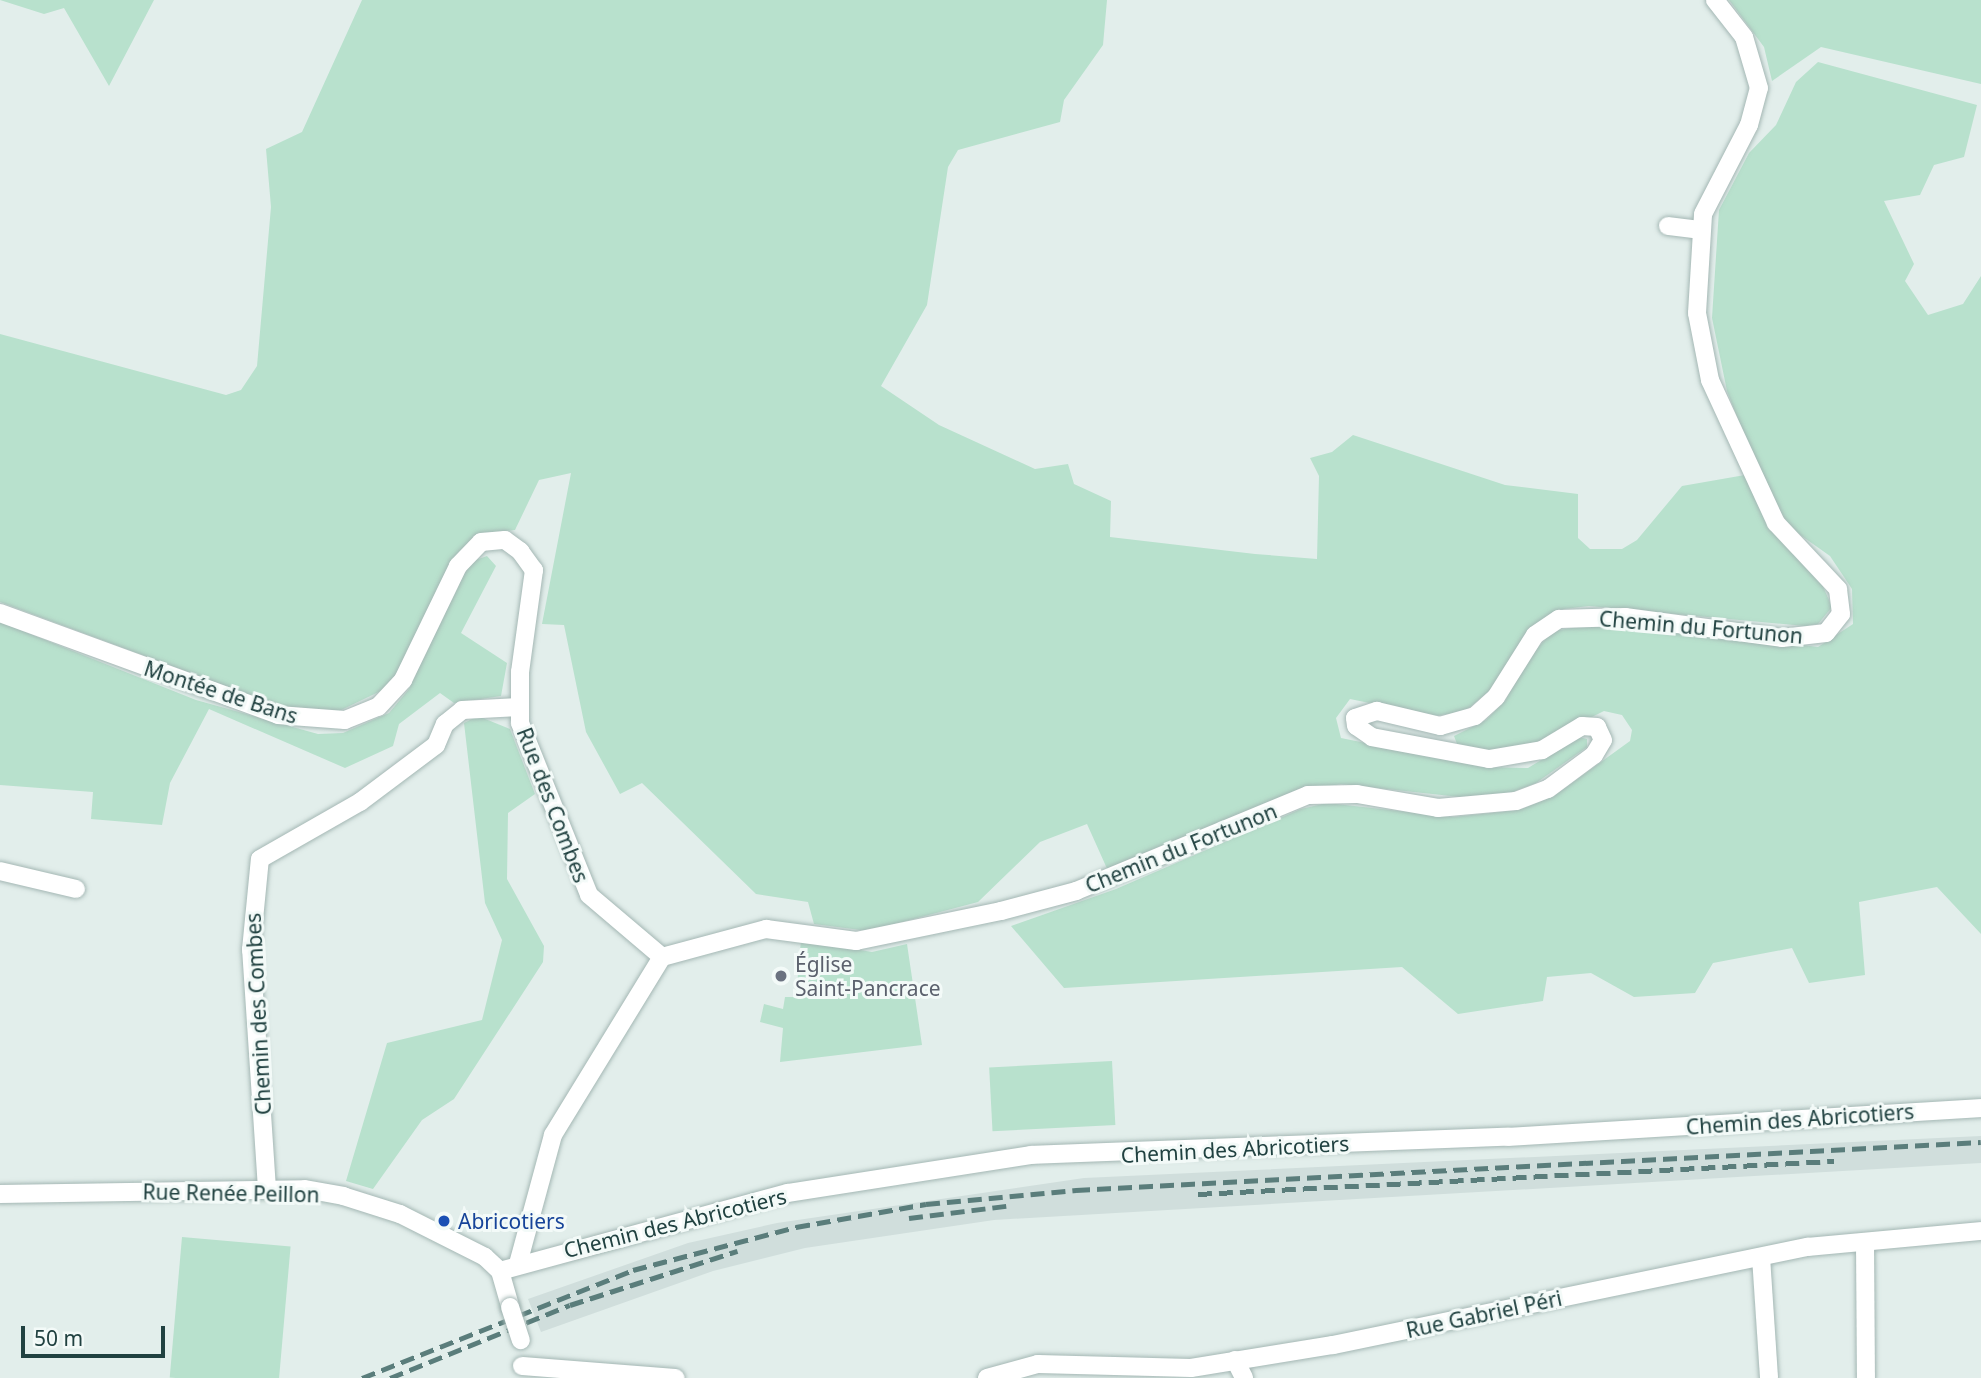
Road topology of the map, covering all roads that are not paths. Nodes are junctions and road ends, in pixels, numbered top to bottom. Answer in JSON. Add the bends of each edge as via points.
{"nodes":[{"id":1,"x":1715,"y":0,"type":"edge"},
{"id":2,"x":1668,"y":226,"type":"dead end"},
{"id":3,"x":1701,"y":230,"type":"junction"},
{"id":4,"x":520,"y":551,"type":"joint"},
{"id":5,"x":0,"y":613,"type":"edge"},
{"id":6,"x":519,"y":707,"type":"junction"},
{"id":7,"x":0,"y":871,"type":"edge"},
{"id":8,"x":76,"y":889,"type":"dead end"},
{"id":9,"x":662,"y":957,"type":"junction"},
{"id":10,"x":1981,"y":1108,"type":"edge"},
{"id":11,"x":267,"y":1189,"type":"junction"},
{"id":12,"x":0,"y":1194,"type":"edge"},
{"id":13,"x":1981,"y":1231,"type":"edge"},
{"id":14,"x":1865,"y":1242,"type":"junction"},
{"id":15,"x":1761,"y":1256,"type":"junction"},
{"id":16,"x":519,"y":1264,"type":"junction"},
{"id":17,"x":500,"y":1271,"type":"junction"},
{"id":18,"x":1235,"y":1360,"type":"junction"},
{"id":19,"x":521,"y":1372,"type":"edge"},
{"id":20,"x":676,"y":1378,"type":"edge"},
{"id":21,"x":987,"y":1378,"type":"edge"},
{"id":22,"x":1244,"y":1378,"type":"edge"},
{"id":23,"x":1769,"y":1378,"type":"edge"},
{"id":24,"x":1866,"y":1378,"type":"edge"}],
"edges":[{"from":1,"to":3,"type":"street","name":"Chemin du Fortunon","via":[[1754,56],[1759,88],[1749,125],[1721,174]]},
{"from":2,"to":3,"type":"street"},
{"from":3,"to":9,"type":"street","name":"Chemin du Fortunon","via":[[1697,313],[1710,380],[1776,523],[1838,589],[1841,614],[1826,632],[1782,638],[1648,619],[1559,619],[1535,635],[1496,697],[1475,716],[1440,726],[1377,711],[1355,718],[1356,726],[1372,737],[1489,759],[1542,750],[1582,726],[1597,727],[1603,740],[1594,755],[1548,789],[1516,801],[1438,808],[1357,794],[1308,795],[1076,891],[963,920],[856,941],[766,929]]},
{"from":4,"to":5,"type":"street","name":"Montée de Bans","via":[[505,540],[481,542],[458,566],[402,680],[378,707],[345,720],[278,715]]},
{"from":4,"to":6,"type":"street","name":"Rue des Combes","via":[[534,570]]},
{"from":6,"to":9,"type":"street","name":"Rue des Combes","via":[[589,895]]},
{"from":6,"to":11,"type":"street","name":"Chemin des Combes","via":[[462,710],[445,724],[436,745],[369,796],[260,859],[251,950]]},
{"from":7,"to":8,"type":"street"},
{"from":9,"to":16,"type":"street","via":[[553,1135]]},
{"from":10,"to":16,"type":"street","name":"Chemin des Abricotiers","via":[[1508,1138],[1031,1155],[788,1193]]},
{"from":11,"to":12,"type":"street","name":"Rue Renée Peillon"},
{"from":11,"to":17,"type":"street","name":"Rue Renée Peillon","via":[[305,1189],[374,1205],[467,1246]]},
{"from":13,"to":14,"type":"street","name":"Rue Gabriel Péri"},
{"from":14,"to":15,"type":"street","name":"Rue Gabriel Péri"},
{"from":14,"to":24,"type":"street"},
{"from":15,"to":18,"type":"street","name":"Rue Gabriel Péri"},
{"from":15,"to":23,"type":"street"},
{"from":16,"to":17,"type":"street","name":"Chemin des Abricotiers"},
{"from":17,"to":19,"type":"street","bridge":true,"via":[[521,1340]]},
{"from":18,"to":21,"type":"street","name":"Rue Gabriel Péri","via":[[1191,1368],[1038,1364]]},
{"from":18,"to":22,"type":"street"},
{"from":19,"to":20,"type":"street"}]}
